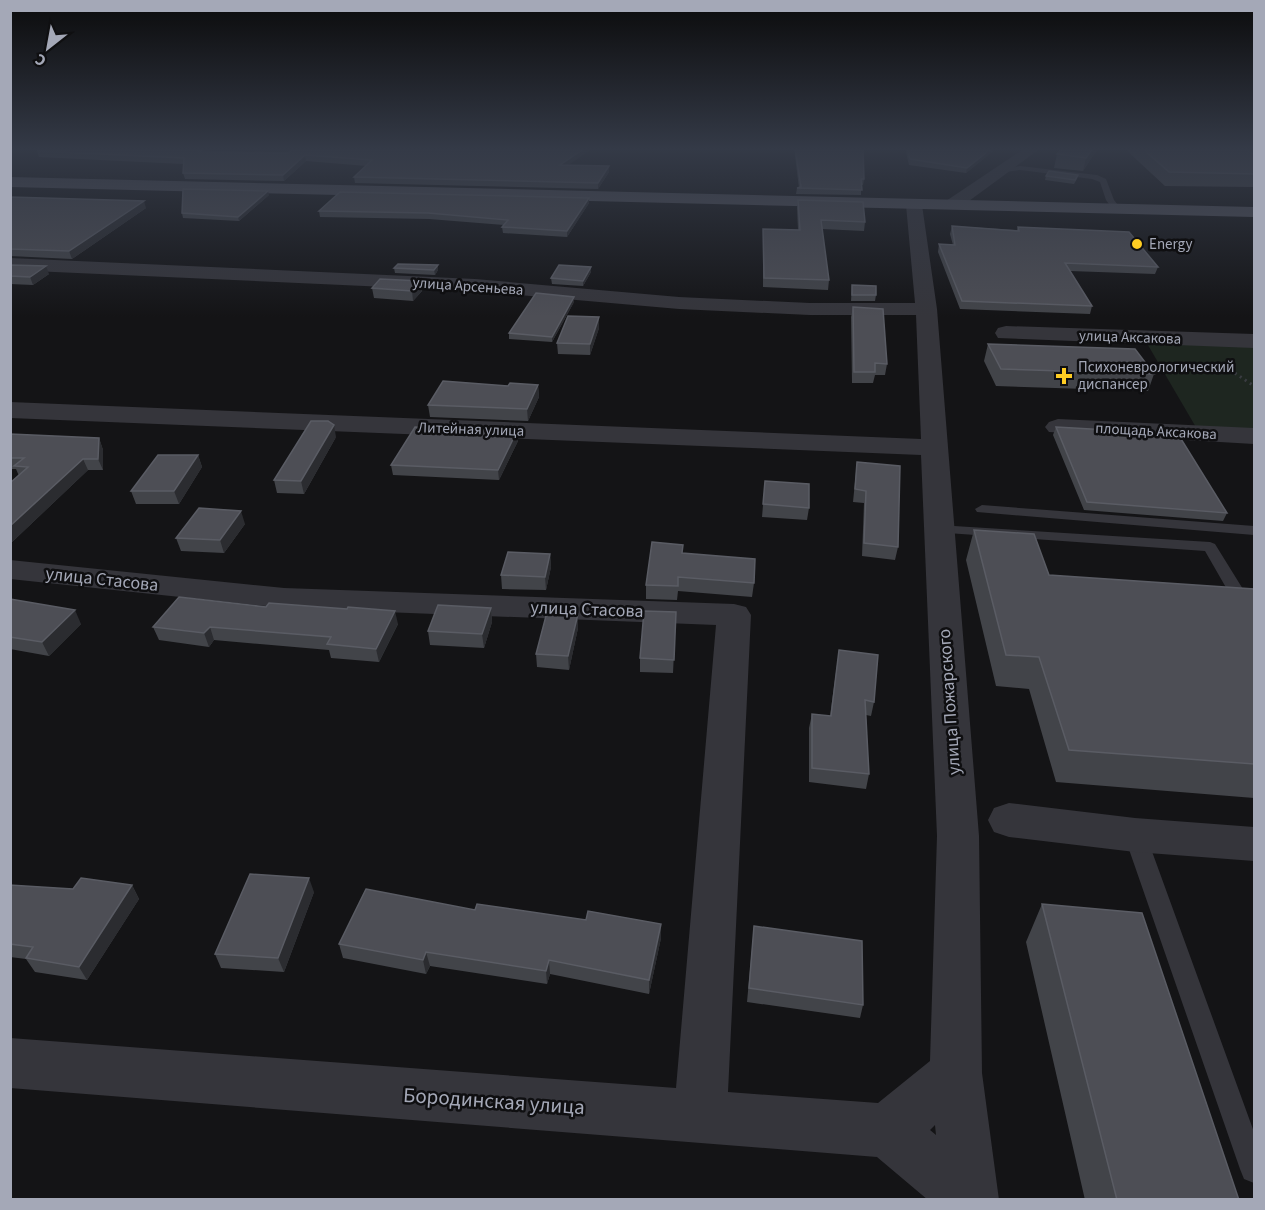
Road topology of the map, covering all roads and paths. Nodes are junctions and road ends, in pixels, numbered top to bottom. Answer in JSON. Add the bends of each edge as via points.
{"nodes":[{"id":1,"x":914,"y":204,"type":"edge"},
{"id":2,"x":932,"y":204,"type":"edge"},
{"id":3,"x":1113,"y":204,"type":"edge"},
{"id":4,"x":952,"y":205,"type":"joint"},
{"id":5,"x":1117,"y":209,"type":"junction"},
{"id":6,"x":1254,"y":212,"type":"edge"},
{"id":7,"x":10,"y":264,"type":"edge"},
{"id":8,"x":926,"y":309,"type":"junction"},
{"id":9,"x":1006,"y":333,"type":"dead end"},
{"id":10,"x":1254,"y":341,"type":"edge"},
{"id":11,"x":10,"y":410,"type":"edge"},
{"id":12,"x":1058,"y":427,"type":"edge"},
{"id":13,"x":1254,"y":436,"type":"edge"},
{"id":14,"x":932,"y":447,"type":"junction"},
{"id":15,"x":982,"y":510,"type":"dead end"},
{"id":16,"x":938,"y":529,"type":"junction"},
{"id":17,"x":1254,"y":531,"type":"edge"},
{"id":18,"x":10,"y":569,"type":"edge"},
{"id":19,"x":1238,"y":594,"type":"edge"},
{"id":20,"x":1009,"y":820,"type":"dead end"},
{"id":21,"x":1135,"y":835,"type":"junction"},
{"id":22,"x":1254,"y":844,"type":"edge"},
{"id":23,"x":10,"y":1063,"type":"edge"},
{"id":24,"x":956,"y":1073,"type":"junction"},
{"id":25,"x":700,"y":1117,"type":"junction"},
{"id":26,"x":887,"y":1131,"type":"junction"},
{"id":27,"x":1254,"y":1169,"type":"edge"},
{"id":28,"x":970,"y":1198,"type":"edge"}],
"edges":[{"from":1,"to":8,"type":"street","name":"улица Пожарского"},
{"from":2,"to":4,"type":"main road"},
{"from":3,"to":5,"type":"lane"},
{"from":4,"to":5,"type":"main road"},
{"from":5,"to":6,"type":"main road"},
{"from":7,"to":8,"type":"street","name":"улица Арсеньева","via":[[475,285],[715,305]]},
{"from":8,"to":14,"type":"street","name":"улица Пожарского"},
{"from":9,"to":10,"type":"street","name":"улица Аксакова"},
{"from":11,"to":14,"type":"street","name":"Литейная улица"},
{"from":12,"to":13,"type":"street","name":"площадь Аксакова"},
{"from":14,"to":16,"type":"street","name":"улица Пожарского"},
{"from":15,"to":17,"type":"lane"},
{"from":16,"to":19,"type":"lane","via":[[1210,547]]},
{"from":16,"to":24,"type":"street","name":"улица Пожарского","via":[[958,836]]},
{"from":18,"to":25,"type":"street","name":"улица Стасова","via":[[284,598],[734,615]]},
{"from":20,"to":21,"type":"street"},
{"from":21,"to":22,"type":"street"},
{"from":21,"to":27,"type":"lane"},
{"from":23,"to":25,"type":"street","name":"Бородинская улица"},
{"from":24,"to":26,"type":"street"},
{"from":24,"to":28,"type":"street","name":"улица Пожарского"},
{"from":25,"to":26,"type":"street","name":"Бородинская улица"},
{"from":26,"to":28,"type":"street"}]}
